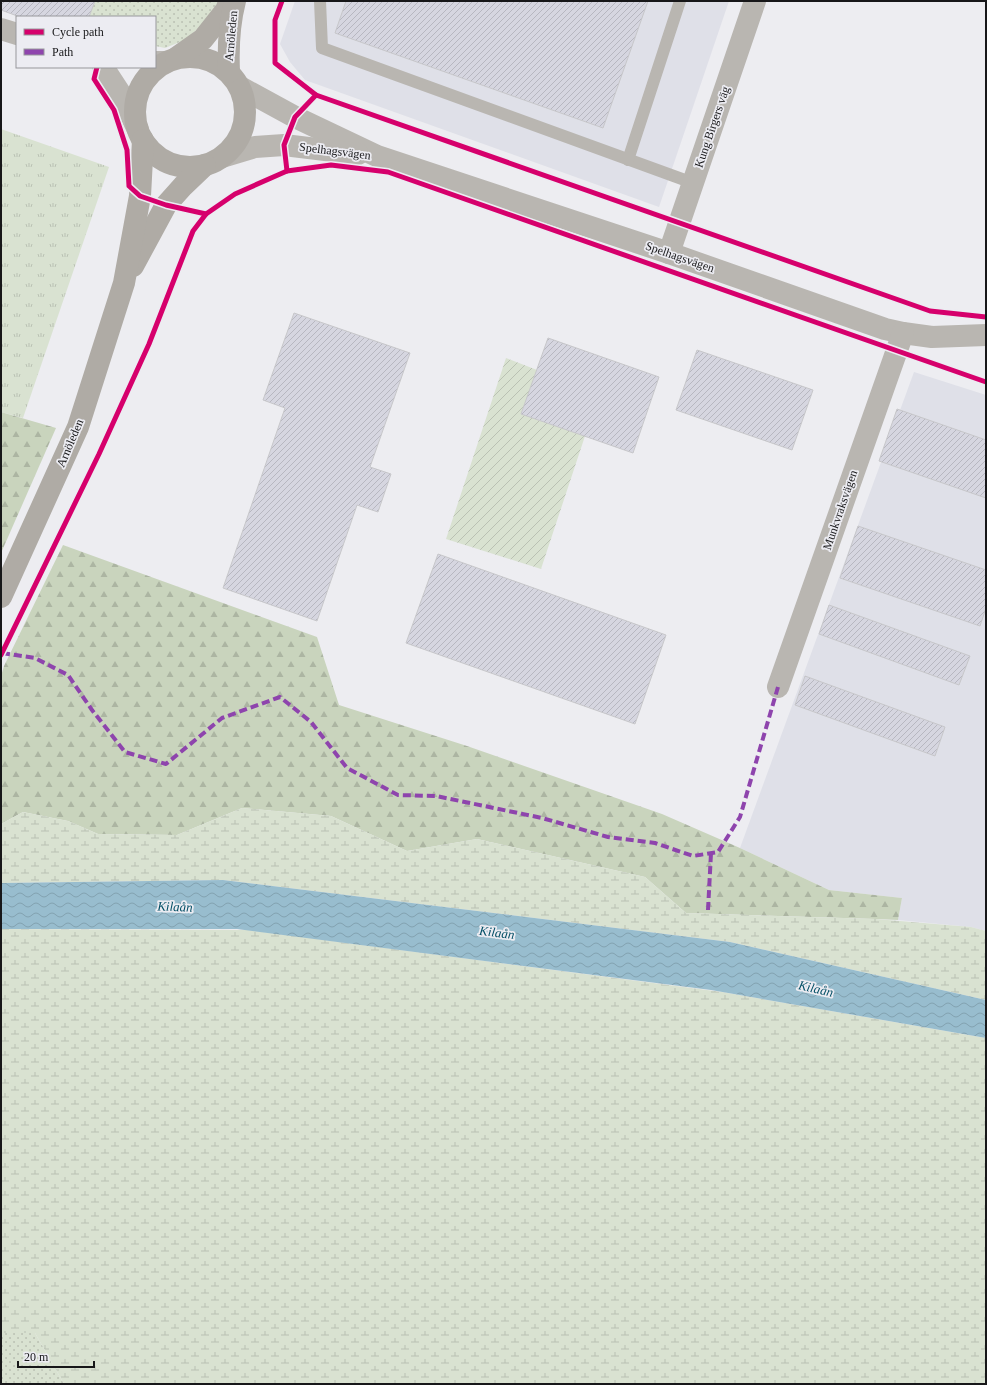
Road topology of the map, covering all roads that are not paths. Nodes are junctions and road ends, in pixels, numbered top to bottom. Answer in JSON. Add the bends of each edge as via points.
{"nodes":[{"id":1,"x":230,"y":1,"type":"edge"},
{"id":2,"x":235,"y":1,"type":"edge"},
{"id":3,"x":320,"y":1,"type":"edge"},
{"id":4,"x":680,"y":1,"type":"edge"},
{"id":5,"x":756,"y":1,"type":"edge"},
{"id":6,"x":1,"y":29,"type":"edge"},
{"id":7,"x":16,"y":34,"type":"edge"},
{"id":8,"x":166,"y":60,"type":"edge"},
{"id":9,"x":104,"y":68,"type":"edge"},
{"id":10,"x":234,"y":80,"type":"junction"},
{"id":11,"x":140,"y":135,"type":"junction"},
{"id":12,"x":377,"y":156,"type":"junction"},
{"id":13,"x":628,"y":160,"type":"junction"},
{"id":14,"x":214,"y":161,"type":"junction"},
{"id":15,"x":693,"y":183,"type":"junction"},
{"id":16,"x":670,"y":253,"type":"junction"},
{"id":17,"x":124,"y":283,"type":"junction"},
{"id":18,"x":903,"y":333,"type":"junction"},
{"id":19,"x":986,"y":334,"type":"edge"},
{"id":20,"x":1,"y":597,"type":"edge"},
{"id":21,"x":778,"y":687,"type":"dead end"}],
"edges":[{"from":1,"to":8,"type":"main road","name":"Arnöleden","via":[[203,39]]},
{"from":2,"to":10,"type":"main road","name":"Arnöleden","via":[[228,42]]},
{"from":3,"to":13,"type":"lane","via":[[322,48]]},
{"from":4,"to":13,"type":"lane"},
{"from":5,"to":15,"type":"street","name":"Kung Birgers väg"},
{"from":6,"to":7,"type":"street"},
{"from":8,"to":10,"type":"main road","via":[[192,56],[212,61]]},
{"from":8,"to":11,"type":"main road","via":[[141,86],[135,107]]},
{"from":9,"to":11,"type":"street","via":[[122,96]]},
{"from":10,"to":12,"type":"street","name":"Spelhagsvägen","via":[[295,117]]},
{"from":10,"to":14,"type":"main road","via":[[245,106],[243,126],[236,143]]},
{"from":11,"to":14,"type":"main road","via":[[149,149],[167,162],[186,167]]},
{"from":11,"to":17,"type":"main road","name":"Arnöleden","via":[[140,196]]},
{"from":12,"to":14,"type":"street","name":"Spelhagsvägen","via":[[284,145],[255,147]]},
{"from":12,"to":16,"type":"street","name":"Spelhagsvägen"},
{"from":13,"to":15,"type":"lane"},
{"from":14,"to":17,"type":"main road","name":"Arnöleden","via":[[183,186],[166,205]]},
{"from":15,"to":16,"type":"street","name":"Kung Birgers väg"},
{"from":16,"to":18,"type":"street","name":"Spelhagsvägen","via":[[885,329]]},
{"from":17,"to":20,"type":"main road","name":"Arnöleden","via":[[78,427]]},
{"from":18,"to":19,"type":"street","name":"Spelhagsvägen","via":[[932,337]]},
{"from":18,"to":21,"type":"street","name":"Munkvraksvägen"}]}
